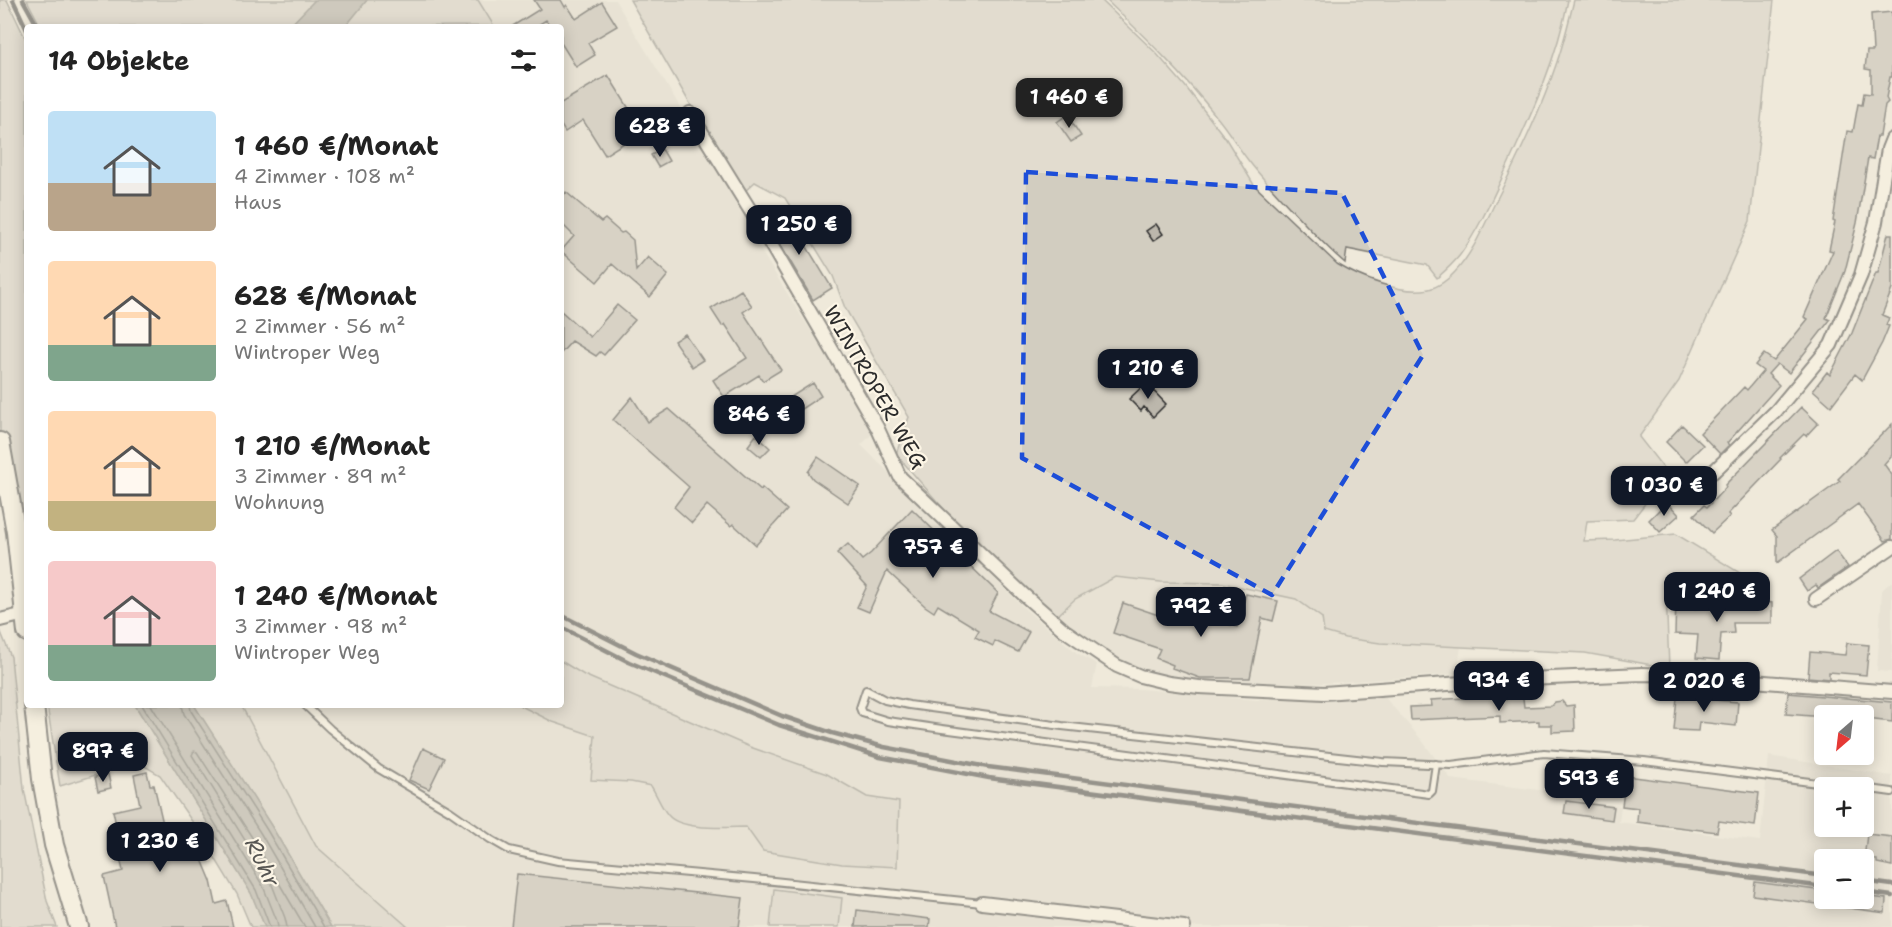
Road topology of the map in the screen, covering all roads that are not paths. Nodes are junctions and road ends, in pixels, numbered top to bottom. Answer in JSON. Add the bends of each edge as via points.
{"nodes":[{"id":1,"x":690,"y":113,"type":"dead end"},
{"id":2,"x":1892,"y":139,"type":"edge"},
{"id":3,"x":0,"y":442,"type":"edge"},
{"id":4,"x":1713,"y":472,"type":"dead end"},
{"id":5,"x":1892,"y":546,"type":"edge"},
{"id":6,"x":1816,"y":599,"type":"dead end"},
{"id":7,"x":24,"y":605,"type":"edge"},
{"id":8,"x":0,"y":620,"type":"edge"},
{"id":9,"x":24,"y":623,"type":"edge"},
{"id":10,"x":1892,"y":692,"type":"edge"},
{"id":11,"x":34,"y":708,"type":"edge"},
{"id":12,"x":307,"y":708,"type":"edge"},
{"id":13,"x":1436,"y":764,"type":"junction"},
{"id":14,"x":1814,"y":783,"type":"edge"},
{"id":15,"x":1874,"y":790,"type":"edge"},
{"id":16,"x":1892,"y":792,"type":"edge"},
{"id":17,"x":982,"y":903,"type":"joint"},
{"id":18,"x":79,"y":927,"type":"edge"},
{"id":19,"x":1184,"y":927,"type":"edge"}],
"edges":[{"from":1,"to":10,"type":"street","name":"WINTROPER WEG","via":[[878,427],[900,477],[1071,636],[1117,666],[1140,676],[1199,687],[1324,693],[1642,674]]},
{"from":2,"to":4,"type":"street","via":[[1861,275],[1831,345],[1776,411]]},
{"from":3,"to":7,"type":"main road"},
{"from":5,"to":6,"type":"street"},
{"from":8,"to":9,"type":"street"},
{"from":11,"to":18,"type":"main road","via":[[54,844]]},
{"from":12,"to":17,"type":"lane","via":[[379,769],[490,839],[526,855]]},
{"from":13,"to":13,"type":"lane","via":[[1383,762],[1062,726],[909,705],[885,700],[866,690],[860,708],[862,713],[888,721],[1429,794]]},
{"from":13,"to":14,"type":"lane","via":[[1544,753]]},
{"from":15,"to":16,"type":"lane"},
{"from":17,"to":19,"type":"street"}]}
